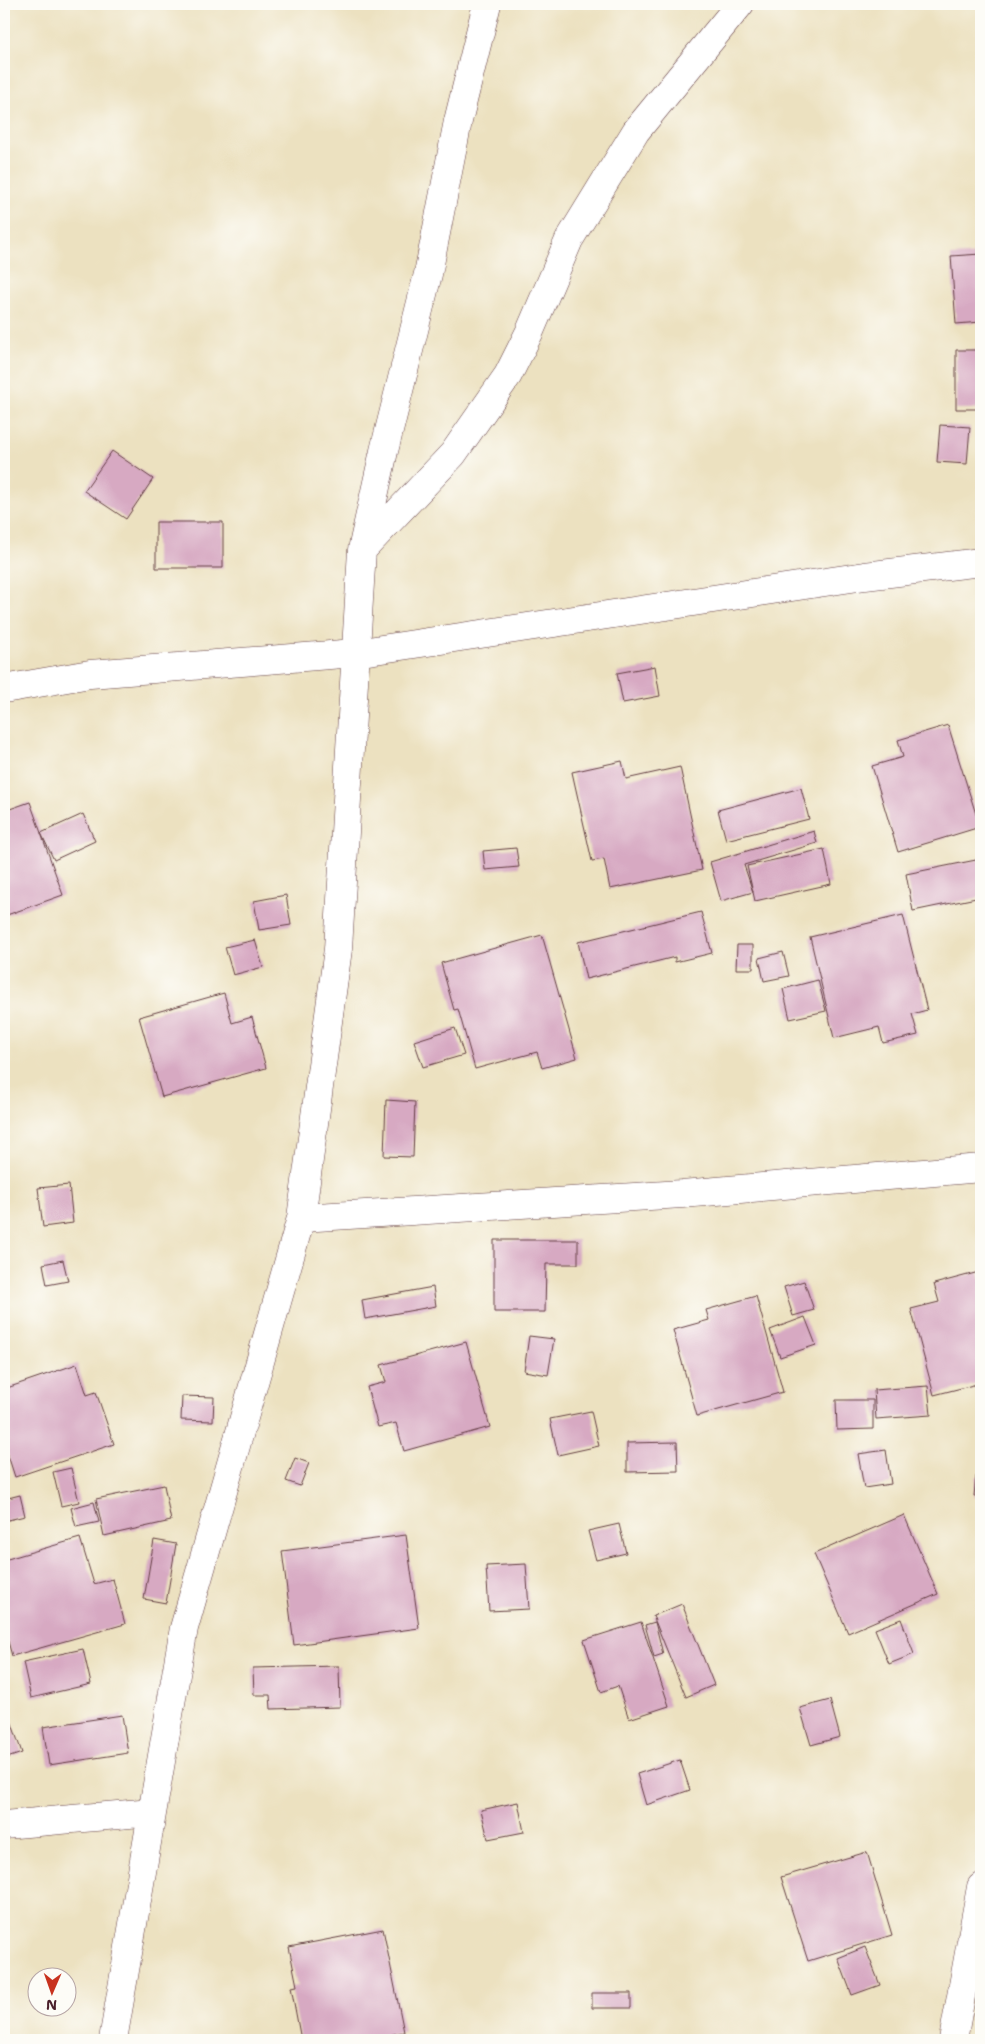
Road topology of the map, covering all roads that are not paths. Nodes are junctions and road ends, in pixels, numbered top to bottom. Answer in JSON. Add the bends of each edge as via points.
{"nodes":[{"id":1,"x":487,"y":4,"type":"edge"},
{"id":2,"x":740,"y":4,"type":"edge"},
{"id":3,"x":362,"y":550,"type":"junction"},
{"id":4,"x":981,"y":562,"type":"edge"},
{"id":5,"x":355,"y":654,"type":"junction"},
{"id":6,"x":4,"y":689,"type":"edge"},
{"id":7,"x":981,"y":1168,"type":"edge"},
{"id":8,"x":301,"y":1218,"type":"junction"},
{"id":9,"x":152,"y":1812,"type":"junction"},
{"id":10,"x":4,"y":1825,"type":"edge"},
{"id":11,"x":981,"y":1887,"type":"edge"},
{"id":12,"x":113,"y":2040,"type":"edge"},
{"id":13,"x":953,"y":2040,"type":"edge"}],
"edges":[{"from":1,"to":3,"type":"street","via":[[458,121],[428,274]]},
{"from":2,"to":3,"type":"street","via":[[631,139],[569,240],[508,375],[453,454]]},
{"from":3,"to":5,"type":"street"},
{"from":4,"to":5,"type":"street","via":[[865,576]]},
{"from":5,"to":6,"type":"street","via":[[90,674]]},
{"from":5,"to":8,"type":"street","via":[[338,949]]},
{"from":7,"to":8,"type":"street","via":[[682,1194]]},
{"from":8,"to":9,"type":"street","via":[[184,1628]]},
{"from":9,"to":10,"type":"street"},
{"from":9,"to":12,"type":"street"},
{"from":11,"to":13,"type":"street"}]}
